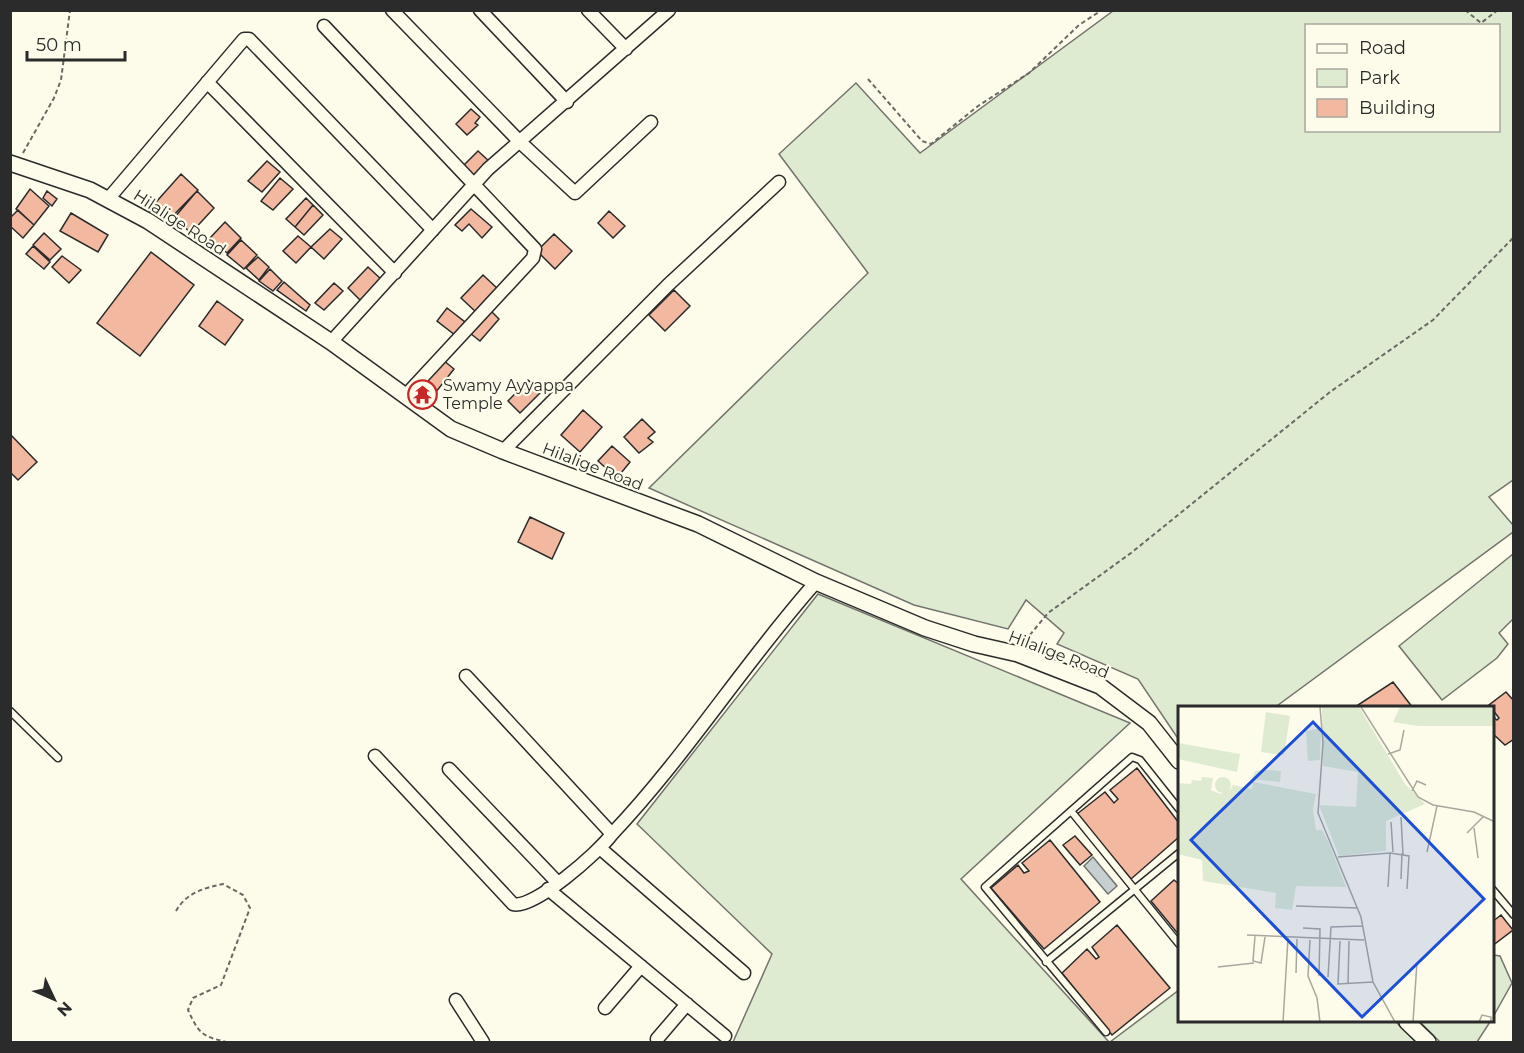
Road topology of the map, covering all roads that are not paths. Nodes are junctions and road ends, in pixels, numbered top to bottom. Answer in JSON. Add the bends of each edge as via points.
{"nodes":[{"id":1,"x":480,"y":10,"type":"edge"},
{"id":2,"x":588,"y":10,"type":"edge"},
{"id":3,"x":667,"y":11,"type":"edge"},
{"id":4,"x":395,"y":12,"type":"edge"},
{"id":5,"x":324,"y":26,"type":"dead end"},
{"id":6,"x":626,"y":49,"type":"junction"},
{"id":7,"x":207,"y":82,"type":"junction"},
{"id":8,"x":567,"y":102,"type":"junction"},
{"id":9,"x":651,"y":122,"type":"dead end"},
{"id":10,"x":520,"y":142,"type":"junction"},
{"id":11,"x":14,"y":164,"type":"edge"},
{"id":12,"x":779,"y":182,"type":"dead end"},
{"id":13,"x":474,"y":184,"type":"junction"},
{"id":14,"x":109,"y":198,"type":"junction"},
{"id":15,"x":432,"y":230,"type":"junction"},
{"id":16,"x":395,"y":273,"type":"junction"},
{"id":17,"x":330,"y":342,"type":"junction"},
{"id":18,"x":405,"y":396,"type":"junction"},
{"id":19,"x":503,"y":452,"type":"junction"},
{"id":20,"x":816,"y":582,"type":"junction"},
{"id":21,"x":465,"y":676,"type":"dead end"},
{"id":22,"x":10,"y":711,"type":"edge"},
{"id":23,"x":375,"y":756,"type":"dead end"},
{"id":24,"x":58,"y":758,"type":"dead end"},
{"id":25,"x":1178,"y":760,"type":"edge"},
{"id":26,"x":449,"y":769,"type":"dead end"},
{"id":27,"x":1178,"y":808,"type":"edge"},
{"id":28,"x":1071,"y":811,"type":"junction"},
{"id":29,"x":612,"y":834,"type":"junction"},
{"id":30,"x":601,"y":849,"type":"junction"},
{"id":31,"x":1178,"y":853,"type":"edge"},
{"id":32,"x":553,"y":886,"type":"junction"},
{"id":33,"x":1134,"y":890,"type":"junction"},
{"id":34,"x":1494,"y":891,"type":"edge"},
{"id":35,"x":1514,"y":915,"type":"edge"},
{"id":36,"x":1178,"y":943,"type":"edge"},
{"id":37,"x":1046,"y":962,"type":"junction"},
{"id":38,"x":641,"y":966,"type":"junction"},
{"id":39,"x":744,"y":973,"type":"dead end"},
{"id":40,"x":456,"y":1000,"type":"dead end"},
{"id":41,"x":687,"y":1004,"type":"junction"},
{"id":42,"x":605,"y":1008,"type":"dead end"},
{"id":43,"x":1408,"y":1023,"type":"edge"},
{"id":44,"x":1106,"y":1032,"type":"dead end"},
{"id":45,"x":725,"y":1036,"type":"dead end"},
{"id":46,"x":657,"y":1039,"type":"dead end"},
{"id":47,"x":483,"y":1042,"type":"edge"},
{"id":48,"x":1428,"y":1042,"type":"edge"}],
"edges":[{"from":1,"to":8,"type":"street"},
{"from":2,"to":6,"type":"street"},
{"from":3,"to":6,"type":"street"},
{"from":4,"to":10,"type":"street"},
{"from":5,"to":13,"type":"street"},
{"from":6,"to":8,"type":"street"},
{"from":7,"to":14,"type":"street"},
{"from":7,"to":15,"type":"street","via":[[244,39],[253,41]]},
{"from":7,"to":16,"type":"street"},
{"from":8,"to":10,"type":"street"},
{"from":9,"to":10,"type":"street","via":[[578,193],[571,191]]},
{"from":10,"to":13,"type":"street"},
{"from":11,"to":14,"type":"street","name":"Hilalige Road"},
{"from":12,"to":19,"type":"street","via":[[668,285]]},
{"from":13,"to":15,"type":"street"},
{"from":13,"to":18,"type":"street","via":[[536,249],[533,258]]},
{"from":14,"to":17,"type":"street","name":"Hilalige Road"},
{"from":15,"to":16,"type":"street"},
{"from":16,"to":17,"type":"street"},
{"from":17,"to":18,"type":"street","name":"Hilalige Road"},
{"from":18,"to":19,"type":"street","name":"Hilalige Road","via":[[451,429]]},
{"from":19,"to":20,"type":"street","name":"Hilalige Road","via":[[698,525]]},
{"from":20,"to":25,"type":"street","name":"Hilalige Road","via":[[925,628],[1018,654],[1100,686],[1149,723]]},
{"from":20,"to":29,"type":"street","via":[[644,801]]},
{"from":21,"to":29,"type":"street"},
{"from":22,"to":24,"type":"lane"},
{"from":23,"to":32,"type":"street","via":[[513,904],[524,904]]},
{"from":26,"to":32,"type":"street"},
{"from":27,"to":28,"type":"lane","via":[[1140,760],[1132,757]]},
{"from":28,"to":33,"type":"lane"},
{"from":28,"to":37,"type":"lane","via":[[985,887]]},
{"from":29,"to":30,"type":"street"},
{"from":30,"to":32,"type":"street"},
{"from":30,"to":39,"type":"street"},
{"from":31,"to":33,"type":"lane"},
{"from":32,"to":38,"type":"street"},
{"from":33,"to":36,"type":"lane"},
{"from":33,"to":37,"type":"lane"},
{"from":34,"to":35,"type":"lane"},
{"from":37,"to":44,"type":"lane"},
{"from":38,"to":41,"type":"street"},
{"from":38,"to":42,"type":"street"},
{"from":40,"to":47,"type":"street"},
{"from":41,"to":45,"type":"street"},
{"from":41,"to":46,"type":"street"},
{"from":43,"to":48,"type":"street"}]}
